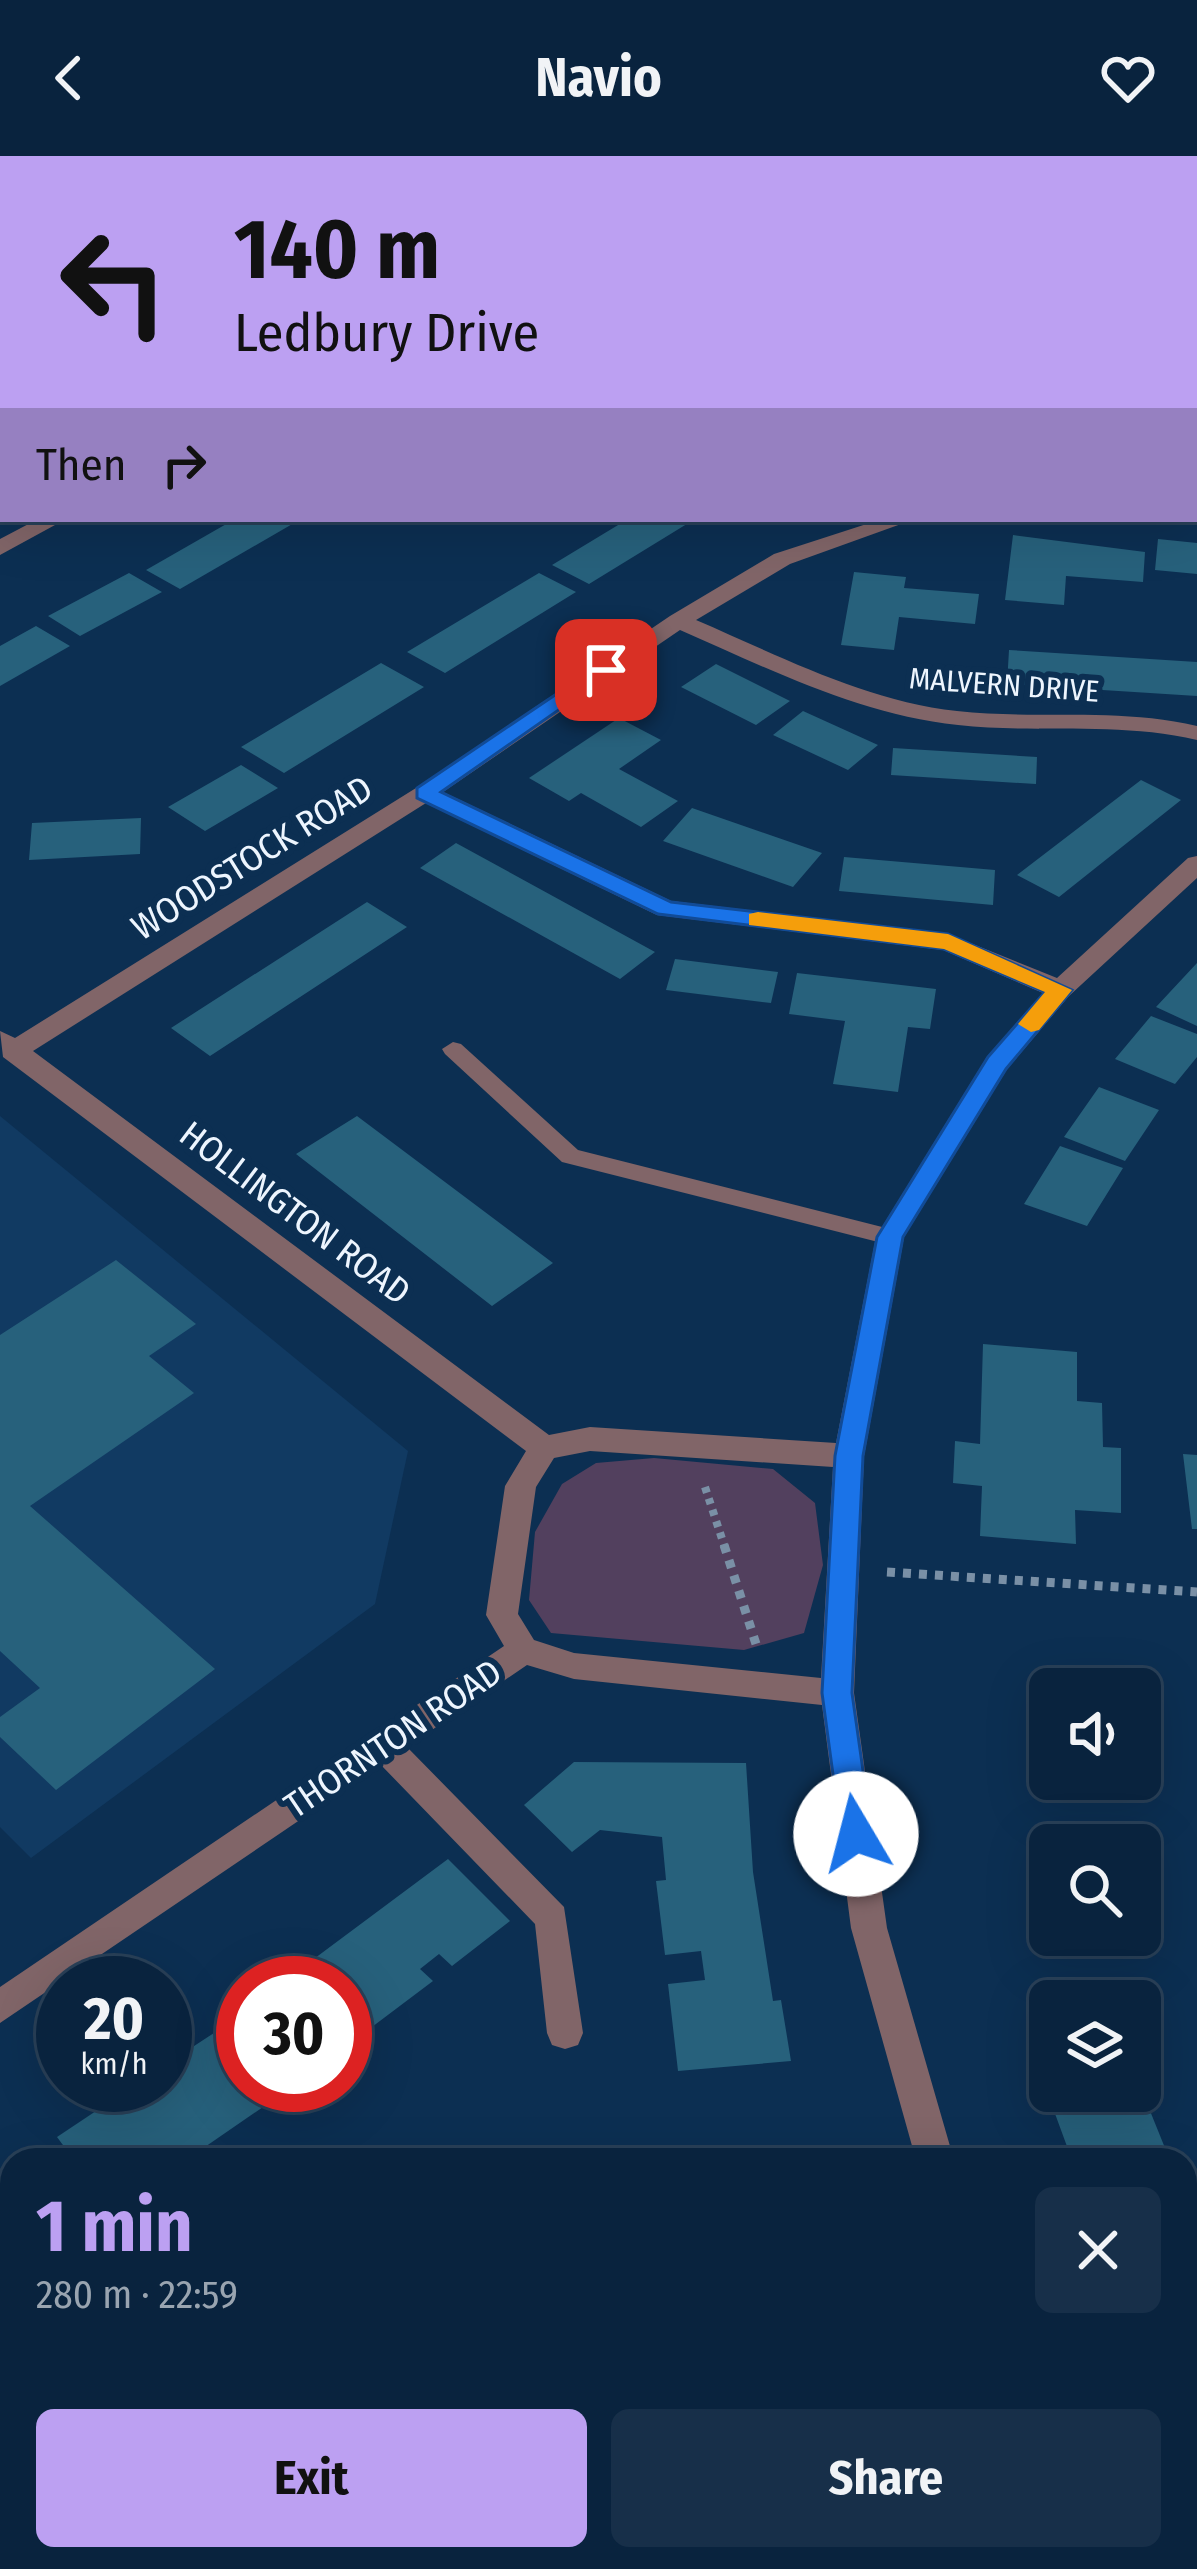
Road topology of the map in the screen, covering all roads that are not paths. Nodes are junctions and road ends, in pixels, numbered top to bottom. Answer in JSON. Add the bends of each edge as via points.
{"nodes":[{"id":1,"x":50,"y":522,"type":"edge"},
{"id":2,"x":895,"y":522,"type":"edge"},
{"id":3,"x":0,"y":548,"type":"edge"},
{"id":4,"x":678,"y":621,"type":"junction"},
{"id":5,"x":1197,"y":734,"type":"edge"},
{"id":6,"x":425,"y":793,"type":"junction"},
{"id":7,"x":1197,"y":864,"type":"edge"},
{"id":8,"x":1060,"y":990,"type":"junction"},
{"id":9,"x":6,"y":1045,"type":"edge"},
{"id":10,"x":452,"y":1049,"type":"dead end"},
{"id":11,"x":890,"y":1237,"type":"junction"},
{"id":12,"x":544,"y":1448,"type":"junction"},
{"id":13,"x":849,"y":1456,"type":"junction"},
{"id":14,"x":523,"y":1650,"type":"junction"},
{"id":15,"x":837,"y":1693,"type":"junction"},
{"id":16,"x":383,"y":1745,"type":"junction"},
{"id":17,"x":0,"y":2007,"type":"edge"},
{"id":18,"x":565,"y":2033,"type":"dead end"},
{"id":19,"x":932,"y":2148,"type":"edge"}],
"edges":[{"from":1,"to":3,"type":"street"},
{"from":2,"to":4,"type":"street","name":"WOODSTOCK ROAD","via":[[782,559]]},
{"from":4,"to":5,"type":"street","name":"MALVERN DRIVE","via":[[896,708]]},
{"from":4,"to":6,"type":"street","name":"WOODSTOCK ROAD"},
{"from":6,"to":8,"type":"street","via":[[666,908],[948,942]]},
{"from":6,"to":9,"type":"street","name":"WOODSTOCK ROAD"},
{"from":7,"to":8,"type":"street"},
{"from":8,"to":11,"type":"street","via":[[997,1063]]},
{"from":9,"to":12,"type":"street","name":"HOLLINGTON ROAD"},
{"from":10,"to":11,"type":"lane","via":[[570,1156]]},
{"from":11,"to":13,"type":"street"},
{"from":12,"to":13,"type":"street","via":[[590,1438]]},
{"from":12,"to":14,"type":"street","via":[[520,1486],[502,1615]]},
{"from":13,"to":15,"type":"street"},
{"from":14,"to":15,"type":"street","name":"THORNTON ROAD","via":[[574,1666]]},
{"from":14,"to":16,"type":"street","name":"THORNTON ROAD"},
{"from":15,"to":19,"type":"street","via":[[869,1928]]},
{"from":16,"to":17,"type":"street","name":"THORNTON ROAD"},
{"from":16,"to":18,"type":"street","via":[[552,1918]]}]}
